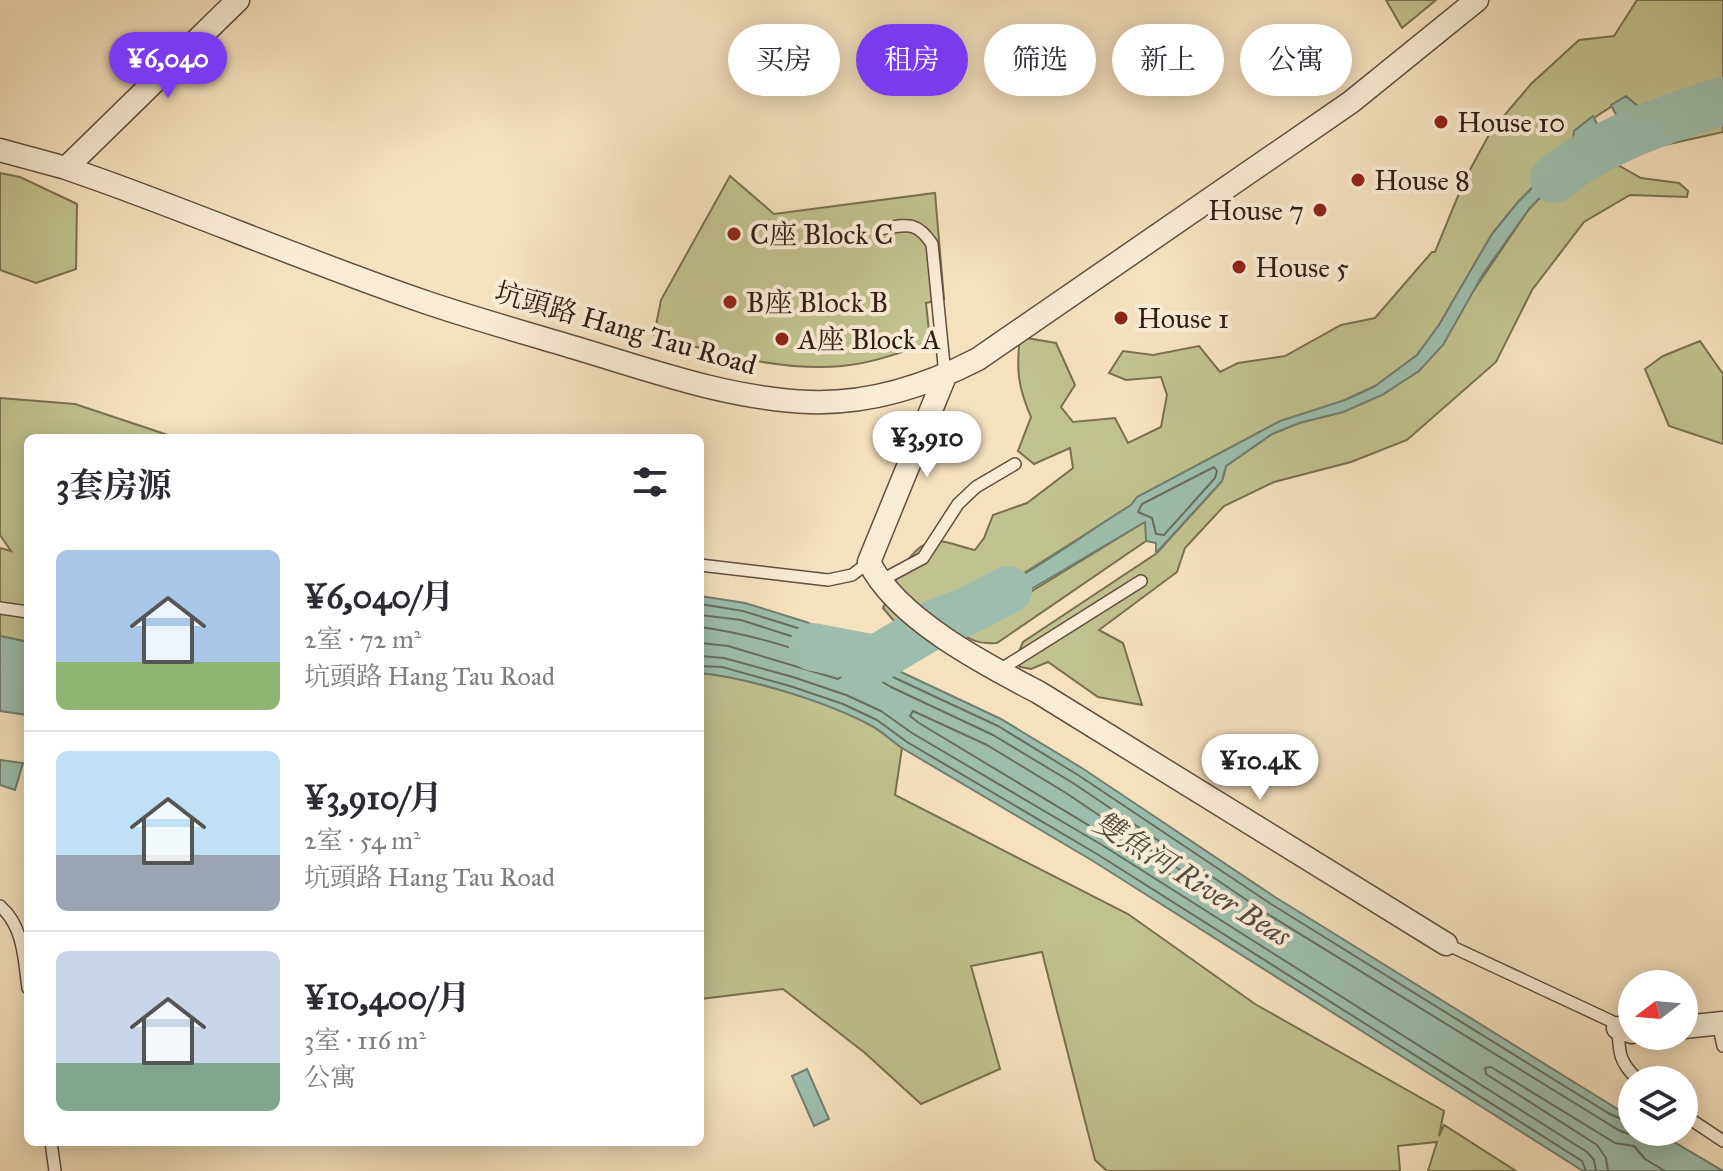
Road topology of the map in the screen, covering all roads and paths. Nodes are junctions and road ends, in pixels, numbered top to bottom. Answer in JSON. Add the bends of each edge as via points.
{"nodes":[{"id":1,"x":238,"y":0,"type":"edge"},
{"id":2,"x":1477,"y":0,"type":"edge"},
{"id":3,"x":0,"y":150,"type":"edge"},
{"id":4,"x":66,"y":168,"type":"junction"},
{"id":5,"x":880,"y":229,"type":"dead end"},
{"id":6,"x":945,"y":376,"type":"junction"},
{"id":7,"x":1015,"y":464,"type":"dead end"},
{"id":8,"x":704,"y":565,"type":"edge"},
{"id":9,"x":874,"y":572,"type":"junction"},
{"id":10,"x":1141,"y":581,"type":"dead end"},
{"id":11,"x":0,"y":608,"type":"edge"},
{"id":12,"x":24,"y":611,"type":"edge"},
{"id":13,"x":997,"y":671,"type":"junction"},
{"id":14,"x":0,"y":906,"type":"edge"},
{"id":15,"x":1446,"y":944,"type":"joint"},
{"id":16,"x":24,"y":962,"type":"edge"},
{"id":17,"x":1721,"y":1023,"type":"edge"},
{"id":18,"x":1698,"y":1025,"type":"edge"},
{"id":19,"x":1618,"y":1026,"type":"edge"},
{"id":20,"x":1723,"y":1046,"type":"edge"},
{"id":21,"x":1698,"y":1124,"type":"edge"},
{"id":22,"x":1723,"y":1141,"type":"edge"},
{"id":23,"x":52,"y":1146,"type":"edge"},
{"id":24,"x":55,"y":1171,"type":"edge"}],
"edges":[{"from":1,"to":4,"type":"street"},
{"from":2,"to":6,"type":"street","name":"坑頭路 Hang Tau Road","via":[[1351,102],[978,359]]},
{"from":3,"to":4,"type":"street","name":"坑頭路 Hang Tau Road"},
{"from":4,"to":6,"type":"street","name":"坑頭路 Hang Tau Road","via":[[425,302],[716,389],[811,402],[843,401],[885,396]]},
{"from":5,"to":6,"type":"lane","via":[[910,225],[932,244]]},
{"from":6,"to":9,"type":"street"},
{"from":7,"to":9,"type":"lane","via":[[958,504],[923,558]]},
{"from":8,"to":9,"type":"lane","via":[[828,580]]},
{"from":9,"to":13,"type":"street","via":[[919,619]]},
{"from":10,"to":13,"type":"lane"},
{"from":11,"to":12,"type":"lane"},
{"from":13,"to":15,"type":"street"},
{"from":14,"to":16,"type":"lane","via":[[20,936]]},
{"from":15,"to":19,"type":"lane"},
{"from":17,"to":18,"type":"street"},
{"from":17,"to":20,"type":"lane"},
{"from":21,"to":22,"type":"lane"},
{"from":23,"to":24,"type":"lane"}]}
